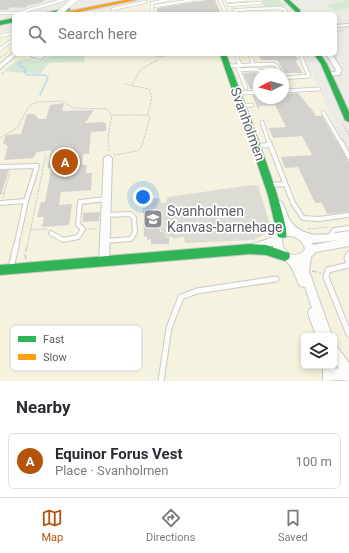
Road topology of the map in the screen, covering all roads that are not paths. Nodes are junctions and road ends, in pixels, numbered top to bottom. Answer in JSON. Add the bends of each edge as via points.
{"nodes":[{"id":1,"x":63,"y":0,"type":"edge"},
{"id":2,"x":74,"y":0,"type":"edge"},
{"id":3,"x":117,"y":0,"type":"edge"},
{"id":4,"x":134,"y":0,"type":"edge"},
{"id":5,"x":168,"y":0,"type":"edge"},
{"id":6,"x":192,"y":0,"type":"edge"},
{"id":7,"x":220,"y":0,"type":"edge"},
{"id":8,"x":246,"y":0,"type":"edge"},
{"id":9,"x":292,"y":0,"type":"edge"},
{"id":10,"x":165,"y":1,"type":"edge"},
{"id":11,"x":227,"y":1,"type":"edge"},
{"id":12,"x":145,"y":2,"type":"dead end"},
{"id":13,"x":260,"y":3,"type":"dead end"},
{"id":14,"x":168,"y":4,"type":"junction"},
{"id":15,"x":229,"y":5,"type":"junction"},
{"id":16,"x":155,"y":6,"type":"dead end"},
{"id":17,"x":242,"y":10,"type":"joint"},
{"id":18,"x":21,"y":12,"type":"edge"},
{"id":19,"x":54,"y":12,"type":"edge"},
{"id":20,"x":62,"y":12,"type":"edge"},
{"id":21,"x":71,"y":12,"type":"edge"},
{"id":22,"x":112,"y":12,"type":"edge"},
{"id":23,"x":152,"y":12,"type":"edge"},
{"id":24,"x":225,"y":12,"type":"edge"},
{"id":25,"x":234,"y":12,"type":"edge"},
{"id":26,"x":237,"y":12,"type":"edge"},
{"id":27,"x":286,"y":12,"type":"edge"},
{"id":28,"x":298,"y":12,"type":"edge"},
{"id":29,"x":0,"y":13,"type":"edge"},
{"id":30,"x":12,"y":13,"type":"edge"},
{"id":31,"x":12,"y":20,"type":"edge"},
{"id":32,"x":0,"y":23,"type":"edge"},
{"id":33,"x":12,"y":24,"type":"edge"},
{"id":34,"x":0,"y":26,"type":"edge"},
{"id":35,"x":337,"y":26,"type":"edge"},
{"id":36,"x":349,"y":28,"type":"edge"},
{"id":37,"x":12,"y":33,"type":"edge"},
{"id":38,"x":0,"y":36,"type":"edge"},
{"id":39,"x":12,"y":40,"type":"edge"},
{"id":40,"x":0,"y":49,"type":"edge"},
{"id":41,"x":12,"y":56,"type":"edge"},
{"id":42,"x":157,"y":56,"type":"edge"},
{"id":43,"x":223,"y":56,"type":"edge"},
{"id":44,"x":237,"y":56,"type":"edge"},
{"id":45,"x":250,"y":56,"type":"edge"},
{"id":46,"x":301,"y":56,"type":"edge"},
{"id":47,"x":319,"y":56,"type":"edge"},
{"id":48,"x":330,"y":56,"type":"edge"},
{"id":49,"x":158,"y":60,"type":"road end"},
{"id":50,"x":253,"y":64,"type":"junction"},
{"id":51,"x":239,"y":65,"type":"junction"},
{"id":52,"x":227,"y":66,"type":"junction"},
{"id":53,"x":0,"y":67,"type":"edge"},
{"id":54,"x":278,"y":68,"type":"edge"},
{"id":55,"x":253,"y":69,"type":"edge"},
{"id":56,"x":239,"y":70,"type":"junction"},
{"id":57,"x":328,"y":74,"type":"junction"},
{"id":58,"x":289,"y":78,"type":"edge"},
{"id":59,"x":246,"y":88,"type":"dead end"},
{"id":60,"x":319,"y":89,"type":"dead end"},
{"id":61,"x":289,"y":91,"type":"edge"},
{"id":62,"x":253,"y":92,"type":"edge"},
{"id":63,"x":237,"y":93,"type":"junction"},
{"id":64,"x":252,"y":105,"type":"dead end"},
{"id":65,"x":241,"y":106,"type":"junction"},
{"id":66,"x":323,"y":112,"type":"dead end"},
{"id":67,"x":349,"y":120,"type":"edge"},
{"id":68,"x":262,"y":122,"type":"dead end"},
{"id":69,"x":270,"y":145,"type":"junction"},
{"id":70,"x":256,"y":146,"type":"junction"},
{"id":71,"x":349,"y":157,"type":"edge"},
{"id":72,"x":108,"y":158,"type":"road end"},
{"id":73,"x":0,"y":167,"type":"edge"},
{"id":74,"x":284,"y":184,"type":"junction"},
{"id":75,"x":270,"y":185,"type":"junction"},
{"id":76,"x":273,"y":195,"type":"junction"},
{"id":77,"x":107,"y":199,"type":"junction"},
{"id":78,"x":26,"y":201,"type":"junction"},
{"id":79,"x":0,"y":202,"type":"edge"},
{"id":80,"x":106,"y":215,"type":"junction"},
{"id":81,"x":349,"y":215,"type":"edge"},
{"id":82,"x":349,"y":228,"type":"edge"},
{"id":83,"x":52,"y":233,"type":"road end"},
{"id":84,"x":302,"y":233,"type":"junction"},
{"id":85,"x":349,"y":234,"type":"edge"},
{"id":86,"x":280,"y":236,"type":"junction"},
{"id":87,"x":330,"y":237,"type":"junction"},
{"id":88,"x":104,"y":241,"type":"junction"},
{"id":89,"x":349,"y":242,"type":"edge"},
{"id":90,"x":250,"y":249,"type":"junction"},
{"id":91,"x":307,"y":254,"type":"junction"},
{"id":92,"x":349,"y":254,"type":"edge"},
{"id":93,"x":288,"y":258,"type":"junction"},
{"id":94,"x":104,"y":261,"type":"junction"},
{"id":95,"x":349,"y":264,"type":"edge"},
{"id":96,"x":10,"y":269,"type":"junction"},
{"id":97,"x":0,"y":270,"type":"edge"},
{"id":98,"x":276,"y":278,"type":"dead end"},
{"id":99,"x":320,"y":333,"type":"edge"},
{"id":100,"x":326,"y":333,"type":"edge"},
{"id":101,"x":349,"y":334,"type":"edge"},
{"id":102,"x":337,"y":356,"type":"edge"},
{"id":103,"x":329,"y":369,"type":"edge"},
{"id":104,"x":349,"y":374,"type":"edge"},
{"id":105,"x":161,"y":381,"type":"edge"},
{"id":106,"x":329,"y":381,"type":"edge"}],
"edges":[{"from":1,"to":18,"type":"lane"},
{"from":2,"to":20,"type":"street","bridge":true},
{"from":3,"to":19,"type":"main road"},
{"from":4,"to":21,"type":"main road"},
{"from":5,"to":10,"type":"lane"},
{"from":6,"to":14,"type":"lane"},
{"from":7,"to":24,"type":"lane"},
{"from":8,"to":11,"type":"lane"},
{"from":9,"to":28,"type":"main road"},
{"from":10,"to":14,"type":"lane"},
{"from":10,"to":23,"type":"lane","via":[[152,3]]},
{"from":11,"to":15,"type":"lane"},
{"from":12,"to":22,"type":"lane","via":[[113,9]]},
{"from":13,"to":15,"type":"lane"},
{"from":14,"to":16,"type":"lane"},
{"from":15,"to":25,"type":"lane"},
{"from":17,"to":26,"type":"lane"},
{"from":17,"to":27,"type":"lane","via":[[281,8]]},
{"from":29,"to":30,"type":"lane"},
{"from":31,"to":32,"type":"main road"},
{"from":33,"to":34,"type":"main road"},
{"from":35,"to":36,"type":"street"},
{"from":37,"to":38,"type":"lane"},
{"from":39,"to":40,"type":"lane"},
{"from":41,"to":53,"type":"street"},
{"from":42,"to":49,"type":"lane"},
{"from":43,"to":52,"type":"main road","name":"Svanholmen"},
{"from":44,"to":51,"type":"lane"},
{"from":45,"to":50,"type":"lane"},
{"from":46,"to":58,"type":"lane","via":[[309,76]]},
{"from":47,"to":57,"type":"main road"},
{"from":48,"to":57,"type":"street","via":[[339,70],[337,74]]},
{"from":50,"to":51,"type":"lane"},
{"from":50,"to":54,"type":"lane","via":[[275,64]]},
{"from":51,"to":52,"type":"lane"},
{"from":51,"to":56,"type":"lane"},
{"from":52,"to":63,"type":"main road","name":"Svanholmen"},
{"from":55,"to":56,"type":"lane"},
{"from":56,"to":59,"type":"lane"},
{"from":57,"to":67,"type":"main road"},
{"from":60,"to":61,"type":"lane"},
{"from":62,"to":63,"type":"lane"},
{"from":63,"to":65,"type":"main road","name":"Svanholmen"},
{"from":64,"to":65,"type":"lane"},
{"from":65,"to":70,"type":"main road","name":"Svanholmen"},
{"from":66,"to":71,"type":"lane"},
{"from":68,"to":69,"type":"lane"},
{"from":69,"to":70,"type":"lane"},
{"from":69,"to":74,"type":"lane"},
{"from":70,"to":75,"type":"main road","name":"Svanholmen"},
{"from":72,"to":77,"type":"street"},
{"from":73,"to":78,"type":"lane","via":[[38,166]]},
{"from":74,"to":75,"type":"lane"},
{"from":74,"to":81,"type":"lane","via":[[294,207],[303,218]]},
{"from":75,"to":76,"type":"main road","name":"Svanholmen"},
{"from":76,"to":84,"type":"street","name":"Svanholmen","via":[[287,224]]},
{"from":76,"to":86,"type":"main road","name":"Svanholmen","via":[[281,224]]},
{"from":77,"to":80,"type":"street"},
{"from":77,"to":83,"type":"lane","via":[[80,202],[78,225],[83,229],[78,237],[62,240]]},
{"from":78,"to":79,"type":"lane"},
{"from":78,"to":96,"type":"lane"},
{"from":80,"to":88,"type":"street"},
{"from":80,"to":88,"type":"lane","via":[[130,214],[134,218],[135,232],[131,239]]},
{"from":82,"to":87,"type":"lane","via":[[334,230]]},
{"from":84,"to":86,"type":"street","via":[[292,232]]},
{"from":84,"to":87,"type":"street","via":[[312,239]]},
{"from":84,"to":91,"type":"street","via":[[307,242]]},
{"from":85,"to":87,"type":"street"},
{"from":86,"to":90,"type":"street","via":[[265,245]]},
{"from":86,"to":93,"type":"street","via":[[278,248]]},
{"from":88,"to":94,"type":"street"},
{"from":89,"to":91,"type":"street","via":[[314,248]]},
{"from":90,"to":93,"type":"main road","via":[[266,250]]},
{"from":90,"to":94,"type":"main road"},
{"from":91,"to":93,"type":"street","via":[[297,260]]},
{"from":91,"to":100,"type":"street","via":[[304,270]]},
{"from":92,"to":95,"type":"lane"},
{"from":93,"to":99,"type":"street","via":[[298,271]]},
{"from":94,"to":96,"type":"main road"},
{"from":95,"to":101,"type":"lane","via":[[328,270],[326,274]]},
{"from":96,"to":97,"type":"main road"},
{"from":98,"to":105,"type":"lane","via":[[197,291],[181,297],[169,328]]},
{"from":102,"to":104,"type":"street"},
{"from":103,"to":106,"type":"street"},
{"from":104,"to":106,"type":"street","via":[[336,374]]}]}
